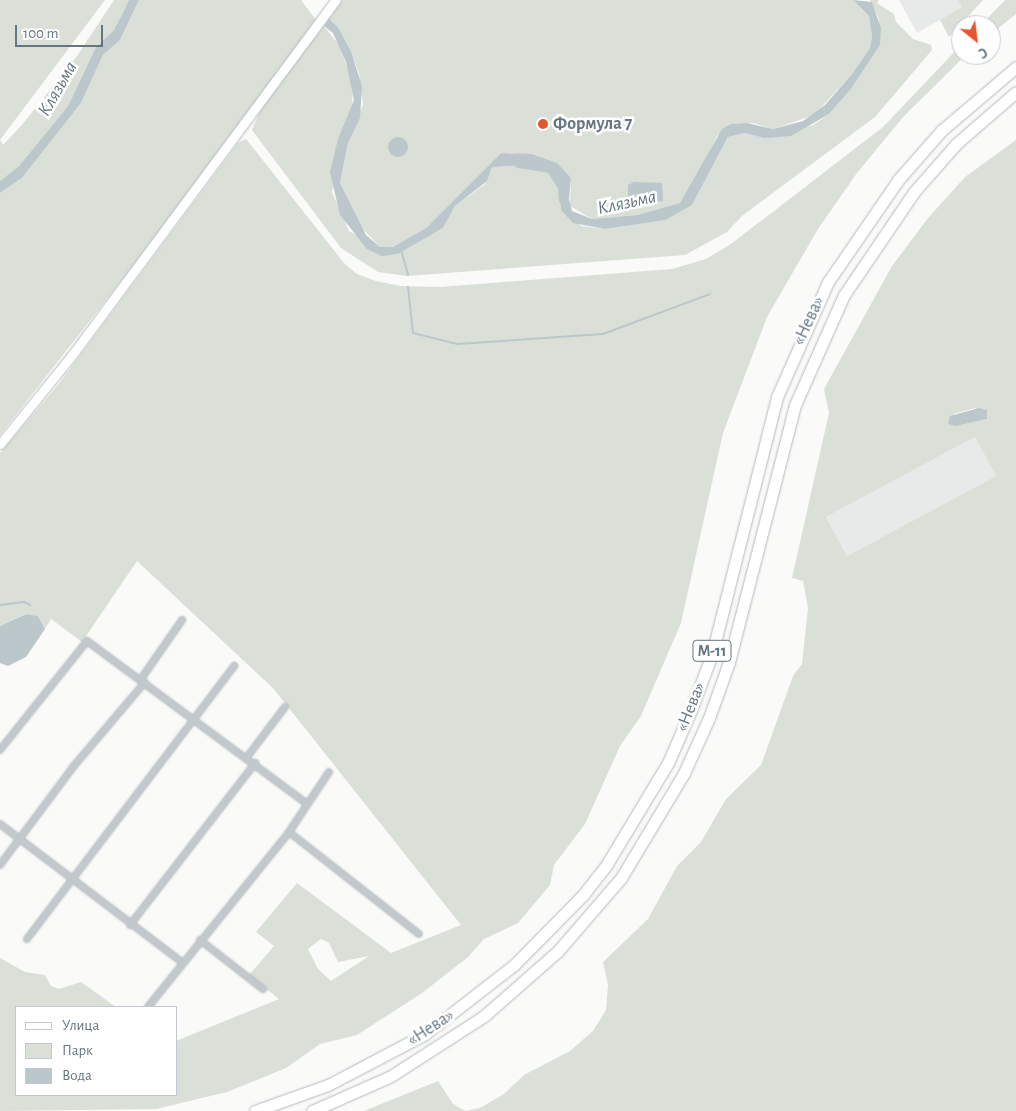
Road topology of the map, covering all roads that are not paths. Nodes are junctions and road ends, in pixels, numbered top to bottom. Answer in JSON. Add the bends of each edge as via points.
{"nodes":[{"id":1,"x":336,"y":0,"type":"edge"},
{"id":2,"x":1016,"y":67,"type":"edge"},
{"id":3,"x":1016,"y":92,"type":"edge"},
{"id":4,"x":0,"y":444,"type":"edge"},
{"id":5,"x":182,"y":620,"type":"dead end"},
{"id":6,"x":234,"y":666,"type":"dead end"},
{"id":7,"x":143,"y":680,"type":"junction"},
{"id":8,"x":284,"y":707,"type":"dead end"},
{"id":9,"x":195,"y":719,"type":"junction"},
{"id":10,"x":0,"y":750,"type":"edge"},
{"id":11,"x":247,"y":757,"type":"junction"},
{"id":12,"x":255,"y":763,"type":"junction"},
{"id":13,"x":329,"y":772,"type":"dead end"},
{"id":14,"x":307,"y":804,"type":"junction"},
{"id":15,"x":0,"y":824,"type":"edge"},
{"id":16,"x":289,"y":832,"type":"junction"},
{"id":17,"x":21,"y":838,"type":"junction"},
{"id":18,"x":0,"y":865,"type":"edge"},
{"id":19,"x":74,"y":880,"type":"junction"},
{"id":20,"x":130,"y":925,"type":"junction"},
{"id":21,"x":419,"y":934,"type":"dead end"},
{"id":22,"x":27,"y":939,"type":"dead end"},
{"id":23,"x":200,"y":940,"type":"junction"},
{"id":24,"x":182,"y":963,"type":"junction"},
{"id":25,"x":263,"y":989,"type":"dead end"},
{"id":26,"x":149,"y":1006,"type":"edge"},
{"id":27,"x":255,"y":1111,"type":"edge"},
{"id":28,"x":312,"y":1111,"type":"edge"}],
"edges":[{"from":1,"to":4,"type":"street","via":[[72,356]]},
{"from":2,"to":27,"type":"highway","name":"«Нева»","number":"М-11","via":[[942,130],[898,180],[828,282],[777,397],[712,654],[691,710],[668,762],[607,864],[583,895],[514,965],[425,1034],[328,1085]]},
{"from":3,"to":28,"type":"highway","name":"«Нева»","number":"М-11","via":[[956,144],[914,192],[844,295],[795,405],[729,662],[709,718],[684,773],[621,878],[558,951],[484,1016],[391,1076]]},
{"from":5,"to":7,"type":"street"},
{"from":6,"to":9,"type":"street"},
{"from":7,"to":9,"type":"street"},
{"from":7,"to":10,"type":"street","via":[[87,641]]},
{"from":7,"to":17,"type":"street"},
{"from":8,"to":11,"type":"street"},
{"from":9,"to":11,"type":"street"},
{"from":9,"to":19,"type":"street"},
{"from":11,"to":12,"type":"street"},
{"from":12,"to":14,"type":"street"},
{"from":12,"to":20,"type":"street"},
{"from":13,"to":14,"type":"street"},
{"from":14,"to":16,"type":"street"},
{"from":15,"to":17,"type":"street"},
{"from":16,"to":21,"type":"street"},
{"from":16,"to":23,"type":"street"},
{"from":17,"to":18,"type":"street"},
{"from":17,"to":19,"type":"street"},
{"from":19,"to":20,"type":"street"},
{"from":19,"to":22,"type":"street"},
{"from":20,"to":24,"type":"street"},
{"from":23,"to":24,"type":"street"},
{"from":23,"to":25,"type":"street"},
{"from":24,"to":26,"type":"street"}]}
